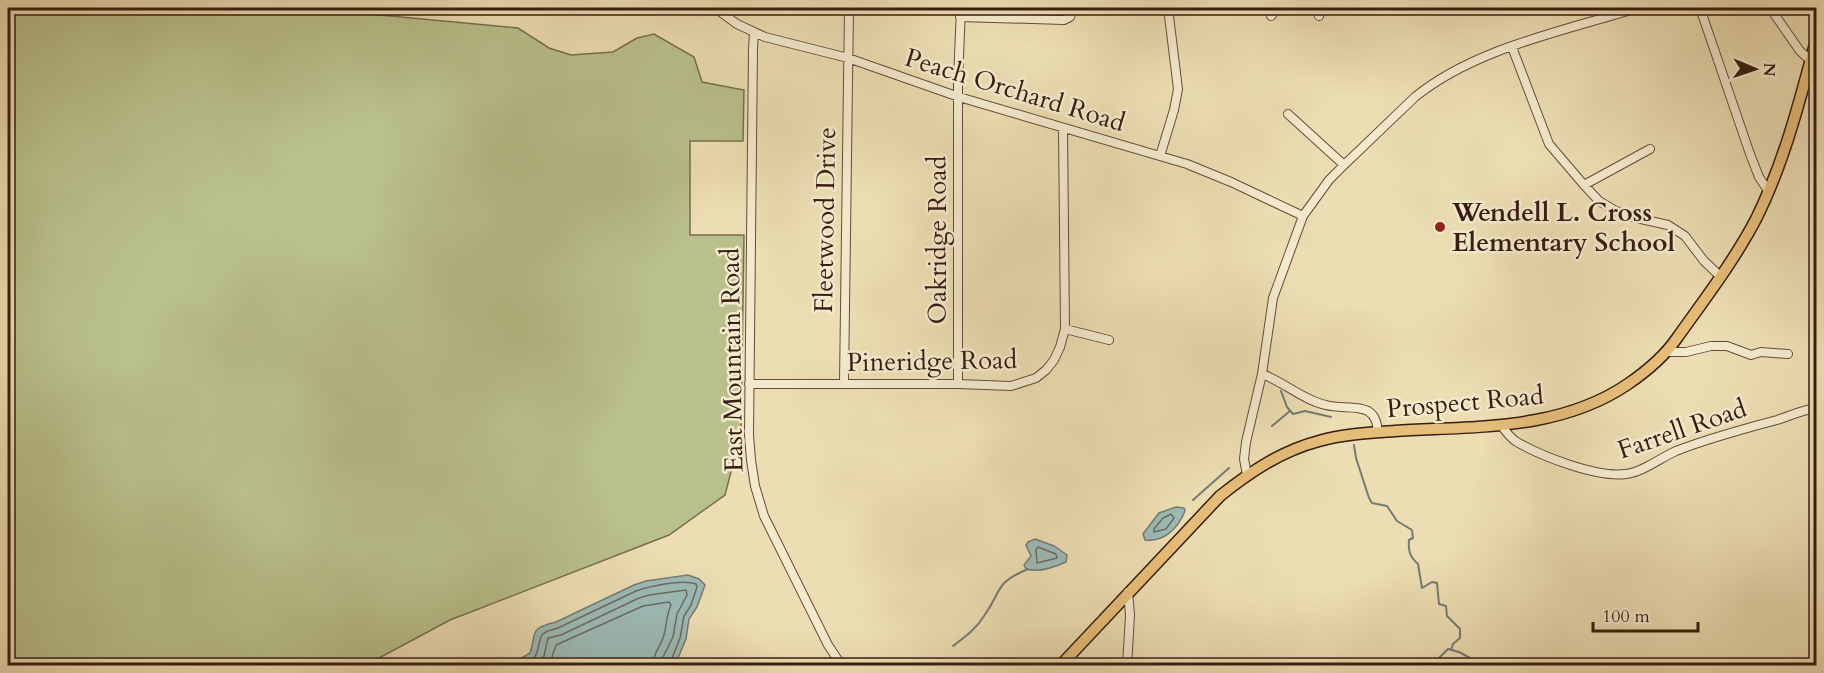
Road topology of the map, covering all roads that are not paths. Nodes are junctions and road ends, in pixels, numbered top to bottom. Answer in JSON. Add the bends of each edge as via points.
{"nodes":[{"id":1,"x":715,"y":8,"type":"edge"},
{"id":2,"x":849,"y":8,"type":"edge"},
{"id":3,"x":961,"y":8,"type":"edge"},
{"id":4,"x":1073,"y":8,"type":"edge"},
{"id":5,"x":1168,"y":8,"type":"edge"},
{"id":6,"x":1278,"y":8,"type":"edge"},
{"id":7,"x":1637,"y":8,"type":"edge"},
{"id":8,"x":1700,"y":8,"type":"edge"},
{"id":9,"x":1770,"y":8,"type":"edge"},
{"id":10,"x":1271,"y":16,"type":"dead end"},
{"id":11,"x":960,"y":17,"type":"junction"},
{"id":12,"x":754,"y":33,"type":"junction"},
{"id":13,"x":1816,"y":40,"type":"edge"},
{"id":14,"x":1512,"y":47,"type":"junction"},
{"id":15,"x":848,"y":58,"type":"junction"},
{"id":16,"x":1811,"y":61,"type":"junction"},
{"id":17,"x":958,"y":97,"type":"junction"},
{"id":18,"x":1288,"y":114,"type":"dead end"},
{"id":19,"x":1063,"y":129,"type":"junction"},
{"id":20,"x":1650,"y":149,"type":"dead end"},
{"id":21,"x":1160,"y":156,"type":"junction"},
{"id":22,"x":1344,"y":165,"type":"junction"},
{"id":23,"x":1584,"y":186,"type":"junction"},
{"id":24,"x":1769,"y":192,"type":"junction"},
{"id":25,"x":1303,"y":216,"type":"junction"},
{"id":26,"x":1720,"y":276,"type":"junction"},
{"id":27,"x":1065,"y":328,"type":"junction"},
{"id":28,"x":1109,"y":340,"type":"dead end"},
{"id":29,"x":1667,"y":352,"type":"junction"},
{"id":30,"x":1788,"y":354,"type":"dead end"},
{"id":31,"x":1262,"y":374,"type":"junction"},
{"id":32,"x":844,"y":383,"type":"junction"},
{"id":33,"x":749,"y":384,"type":"junction"},
{"id":34,"x":958,"y":384,"type":"junction"},
{"id":35,"x":1816,"y":408,"type":"edge"},
{"id":36,"x":1501,"y":425,"type":"junction"},
{"id":37,"x":1378,"y":432,"type":"junction"},
{"id":38,"x":1247,"y":475,"type":"junction"},
{"id":39,"x":1128,"y":592,"type":"junction"},
{"id":40,"x":842,"y":666,"type":"edge"},
{"id":41,"x":1060,"y":666,"type":"edge"},
{"id":42,"x":1127,"y":666,"type":"edge"}],
"edges":[{"from":1,"to":12,"type":"street","name":"Peach Orchard Road"},
{"from":2,"to":15,"type":"street","name":"Fleetwood Drive"},
{"from":3,"to":11,"type":"street","name":"Oakridge Road"},
{"from":4,"to":11,"type":"street","via":[[1064,20]]},
{"from":5,"to":21,"type":"street","via":[[1178,88]]},
{"from":6,"to":10,"type":"street"},
{"from":7,"to":14,"type":"street"},
{"from":8,"to":24,"type":"street","via":[[1750,154]]},
{"from":9,"to":16,"type":"street"},
{"from":11,"to":17,"type":"street","name":"Oakridge Road"},
{"from":12,"to":15,"type":"street","name":"Peach Orchard Road"},
{"from":12,"to":33,"type":"street","name":"East Mountain Road"},
{"from":13,"to":16,"type":"main road","name":"Prospect Road"},
{"from":14,"to":22,"type":"street","via":[[1476,60],[1429,86]]},
{"from":14,"to":23,"type":"street","via":[[1550,144]]},
{"from":15,"to":17,"type":"street","name":"Peach Orchard Road"},
{"from":15,"to":32,"type":"street","name":"Fleetwood Drive"},
{"from":16,"to":24,"type":"main road","name":"Prospect Road"},
{"from":17,"to":19,"type":"street","name":"Peach Orchard Road"},
{"from":17,"to":34,"type":"street","name":"Oakridge Road"},
{"from":18,"to":22,"type":"street"},
{"from":19,"to":21,"type":"street","name":"Peach Orchard Road"},
{"from":19,"to":27,"type":"street","name":"Pineridge Road"},
{"from":20,"to":23,"type":"street"},
{"from":21,"to":25,"type":"street","name":"Peach Orchard Road","via":[[1212,174]]},
{"from":22,"to":25,"type":"street"},
{"from":23,"to":26,"type":"street","via":[[1616,211],[1668,225],[1685,236]]},
{"from":24,"to":26,"type":"main road","name":"Prospect Road"},
{"from":25,"to":31,"type":"street","via":[[1273,298]]},
{"from":26,"to":29,"type":"main road","name":"Prospect Road"},
{"from":27,"to":28,"type":"street"},
{"from":27,"to":34,"type":"street","name":"Pineridge Road","via":[[1054,360],[1036,378],[1011,386]]},
{"from":29,"to":30,"type":"street","via":[[1727,346],[1751,355]]},
{"from":29,"to":36,"type":"main road","name":"Prospect Road","via":[[1649,370],[1608,398],[1555,417]]},
{"from":31,"to":37,"type":"street","via":[[1315,402],[1368,411],[1374,416]]},
{"from":31,"to":38,"type":"street","via":[[1246,442]]},
{"from":32,"to":33,"type":"street","name":"Pineridge Road"},
{"from":32,"to":34,"type":"street","name":"Pineridge Road"},
{"from":33,"to":40,"type":"street","name":"East Mountain Road","via":[[751,460],[762,510]]},
{"from":35,"to":36,"type":"street","name":"Farrell Road","via":[[1697,443],[1622,475],[1569,465],[1515,441]]},
{"from":36,"to":37,"type":"main road","name":"Prospect Road"},
{"from":37,"to":38,"type":"main road","name":"Prospect Road","via":[[1306,445]]},
{"from":38,"to":39,"type":"main road","name":"Prospect Road","via":[[1220,496]]},
{"from":39,"to":41,"type":"main road","name":"Prospect Road"},
{"from":39,"to":42,"type":"street"}]}
